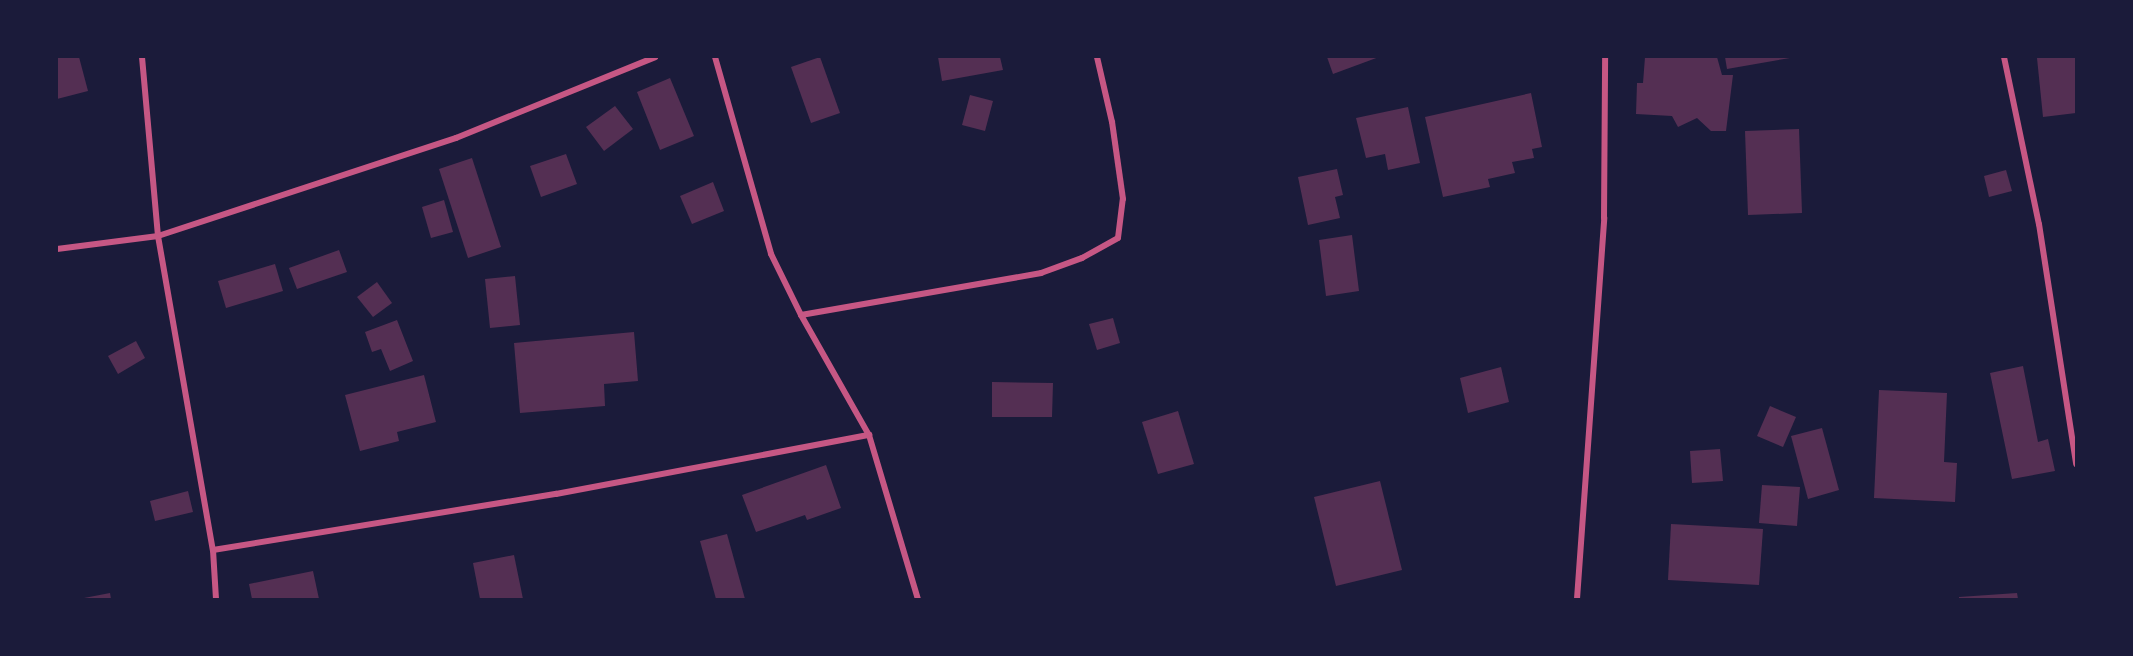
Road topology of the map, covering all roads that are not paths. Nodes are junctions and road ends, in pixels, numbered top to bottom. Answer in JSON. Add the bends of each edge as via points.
{"nodes":[{"id":1,"x":142,"y":57,"type":"edge"},
{"id":2,"x":655,"y":57,"type":"edge"},
{"id":3,"x":715,"y":57,"type":"edge"},
{"id":4,"x":1097,"y":57,"type":"edge"},
{"id":5,"x":1605,"y":57,"type":"edge"},
{"id":6,"x":2004,"y":57,"type":"edge"},
{"id":7,"x":158,"y":236,"type":"junction"},
{"id":8,"x":57,"y":249,"type":"edge"},
{"id":9,"x":801,"y":315,"type":"junction"},
{"id":10,"x":869,"y":435,"type":"junction"},
{"id":11,"x":2076,"y":464,"type":"edge"},
{"id":12,"x":213,"y":550,"type":"junction"},
{"id":13,"x":216,"y":599,"type":"edge"},
{"id":14,"x":918,"y":599,"type":"edge"},
{"id":15,"x":1578,"y":599,"type":"edge"}],
"edges":[{"from":1,"to":7,"type":"street"},
{"from":2,"to":7,"type":"street","via":[[456,138]]},
{"from":3,"to":9,"type":"street","via":[[771,254]]},
{"from":4,"to":9,"type":"street","via":[[1112,122],[1123,199],[1118,238],[1082,258],[1041,273]]},
{"from":5,"to":15,"type":"street","via":[[1604,218]]},
{"from":6,"to":11,"type":"street","via":[[2039,224]]},
{"from":7,"to":8,"type":"street"},
{"from":7,"to":12,"type":"street"},
{"from":9,"to":10,"type":"street"},
{"from":10,"to":12,"type":"street","via":[[556,494]]},
{"from":10,"to":14,"type":"street"},
{"from":12,"to":13,"type":"street"}]}
